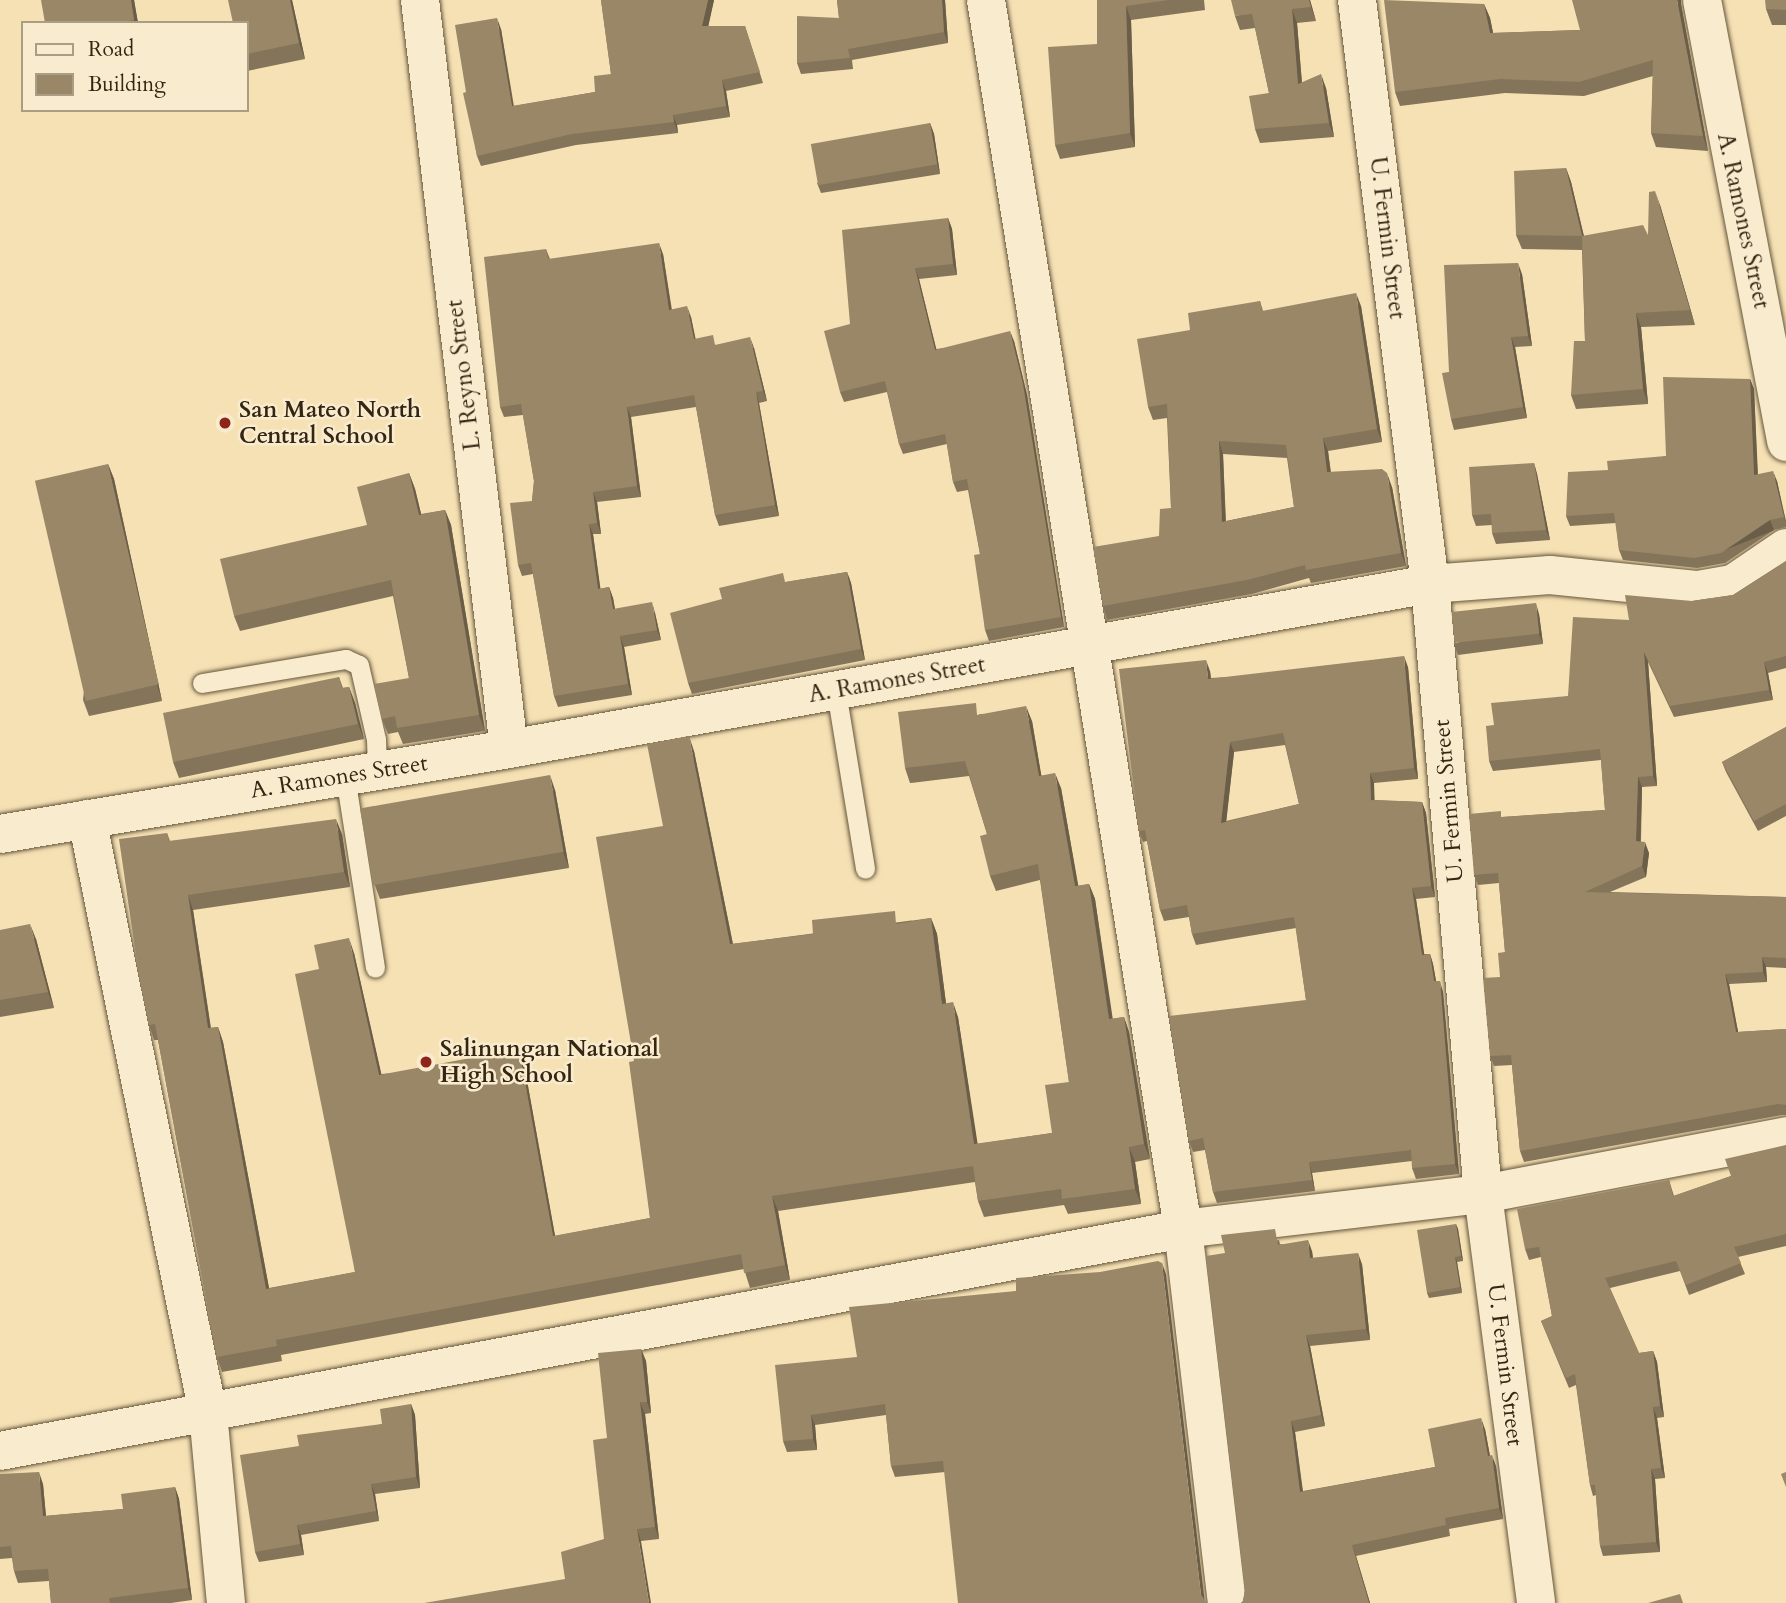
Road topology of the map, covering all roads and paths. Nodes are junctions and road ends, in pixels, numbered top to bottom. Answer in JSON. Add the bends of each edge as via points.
{"nodes":[{"id":1,"x":420,"y":0,"type":"edge"},
{"id":2,"x":986,"y":0,"type":"edge"},
{"id":3,"x":1357,"y":0,"type":"edge"},
{"id":4,"x":1702,"y":0,"type":"edge"},
{"id":5,"x":1786,"y":442,"type":"edge"},
{"id":6,"x":1786,"y":548,"type":"edge"},
{"id":7,"x":1430,"y":584,"type":"junction"},
{"id":8,"x":1089,"y":646,"type":"junction"},
{"id":9,"x":202,"y":683,"type":"dead end"},
{"id":10,"x":836,"y":691,"type":"junction"},
{"id":11,"x":509,"y":749,"type":"junction"},
{"id":12,"x":361,"y":773,"type":"junction"},
{"id":13,"x":87,"y":818,"type":"junction"},
{"id":14,"x":0,"y":834,"type":"edge"},
{"id":15,"x":865,"y":869,"type":"dead end"},
{"id":16,"x":375,"y":968,"type":"dead end"},
{"id":17,"x":1786,"y":1136,"type":"edge"},
{"id":18,"x":1483,"y":1194,"type":"junction"},
{"id":19,"x":1183,"y":1229,"type":"junction"},
{"id":20,"x":208,"y":1413,"type":"junction"},
{"id":21,"x":0,"y":1451,"type":"edge"},
{"id":22,"x":226,"y":1603,"type":"edge"},
{"id":23,"x":1227,"y":1603,"type":"edge"},
{"id":24,"x":1536,"y":1603,"type":"edge"}],
"edges":[{"from":1,"to":11,"type":"street","name":"L. Reyno Street"},
{"from":2,"to":8,"type":"street"},
{"from":3,"to":7,"type":"street","name":"U. Fermin Street"},
{"from":4,"to":5,"type":"street","name":"A. Ramones Street"},
{"from":6,"to":7,"type":"street","name":"A. Ramones Street","via":[[1734,584],[1698,590],[1550,575]]},
{"from":7,"to":8,"type":"street","name":"A. Ramones Street"},
{"from":7,"to":18,"type":"street","name":"U. Fermin Street"},
{"from":8,"to":10,"type":"street","name":"A. Ramones Street"},
{"from":8,"to":19,"type":"street"},
{"from":9,"to":12,"type":"lane","via":[[346,659],[359,666],[376,739]]},
{"from":10,"to":11,"type":"street","name":"A. Ramones Street"},
{"from":10,"to":15,"type":"lane"},
{"from":11,"to":12,"type":"street","name":"A. Ramones Street"},
{"from":12,"to":13,"type":"street","name":"A. Ramones Street"},
{"from":12,"to":16,"type":"lane"},
{"from":13,"to":14,"type":"street","name":"A. Ramones Street"},
{"from":13,"to":20,"type":"street"},
{"from":17,"to":18,"type":"street"},
{"from":18,"to":19,"type":"street"},
{"from":18,"to":24,"type":"street","name":"U. Fermin Street"},
{"from":19,"to":20,"type":"street"},
{"from":19,"to":23,"type":"street"},
{"from":20,"to":21,"type":"street"},
{"from":20,"to":22,"type":"street"}]}
